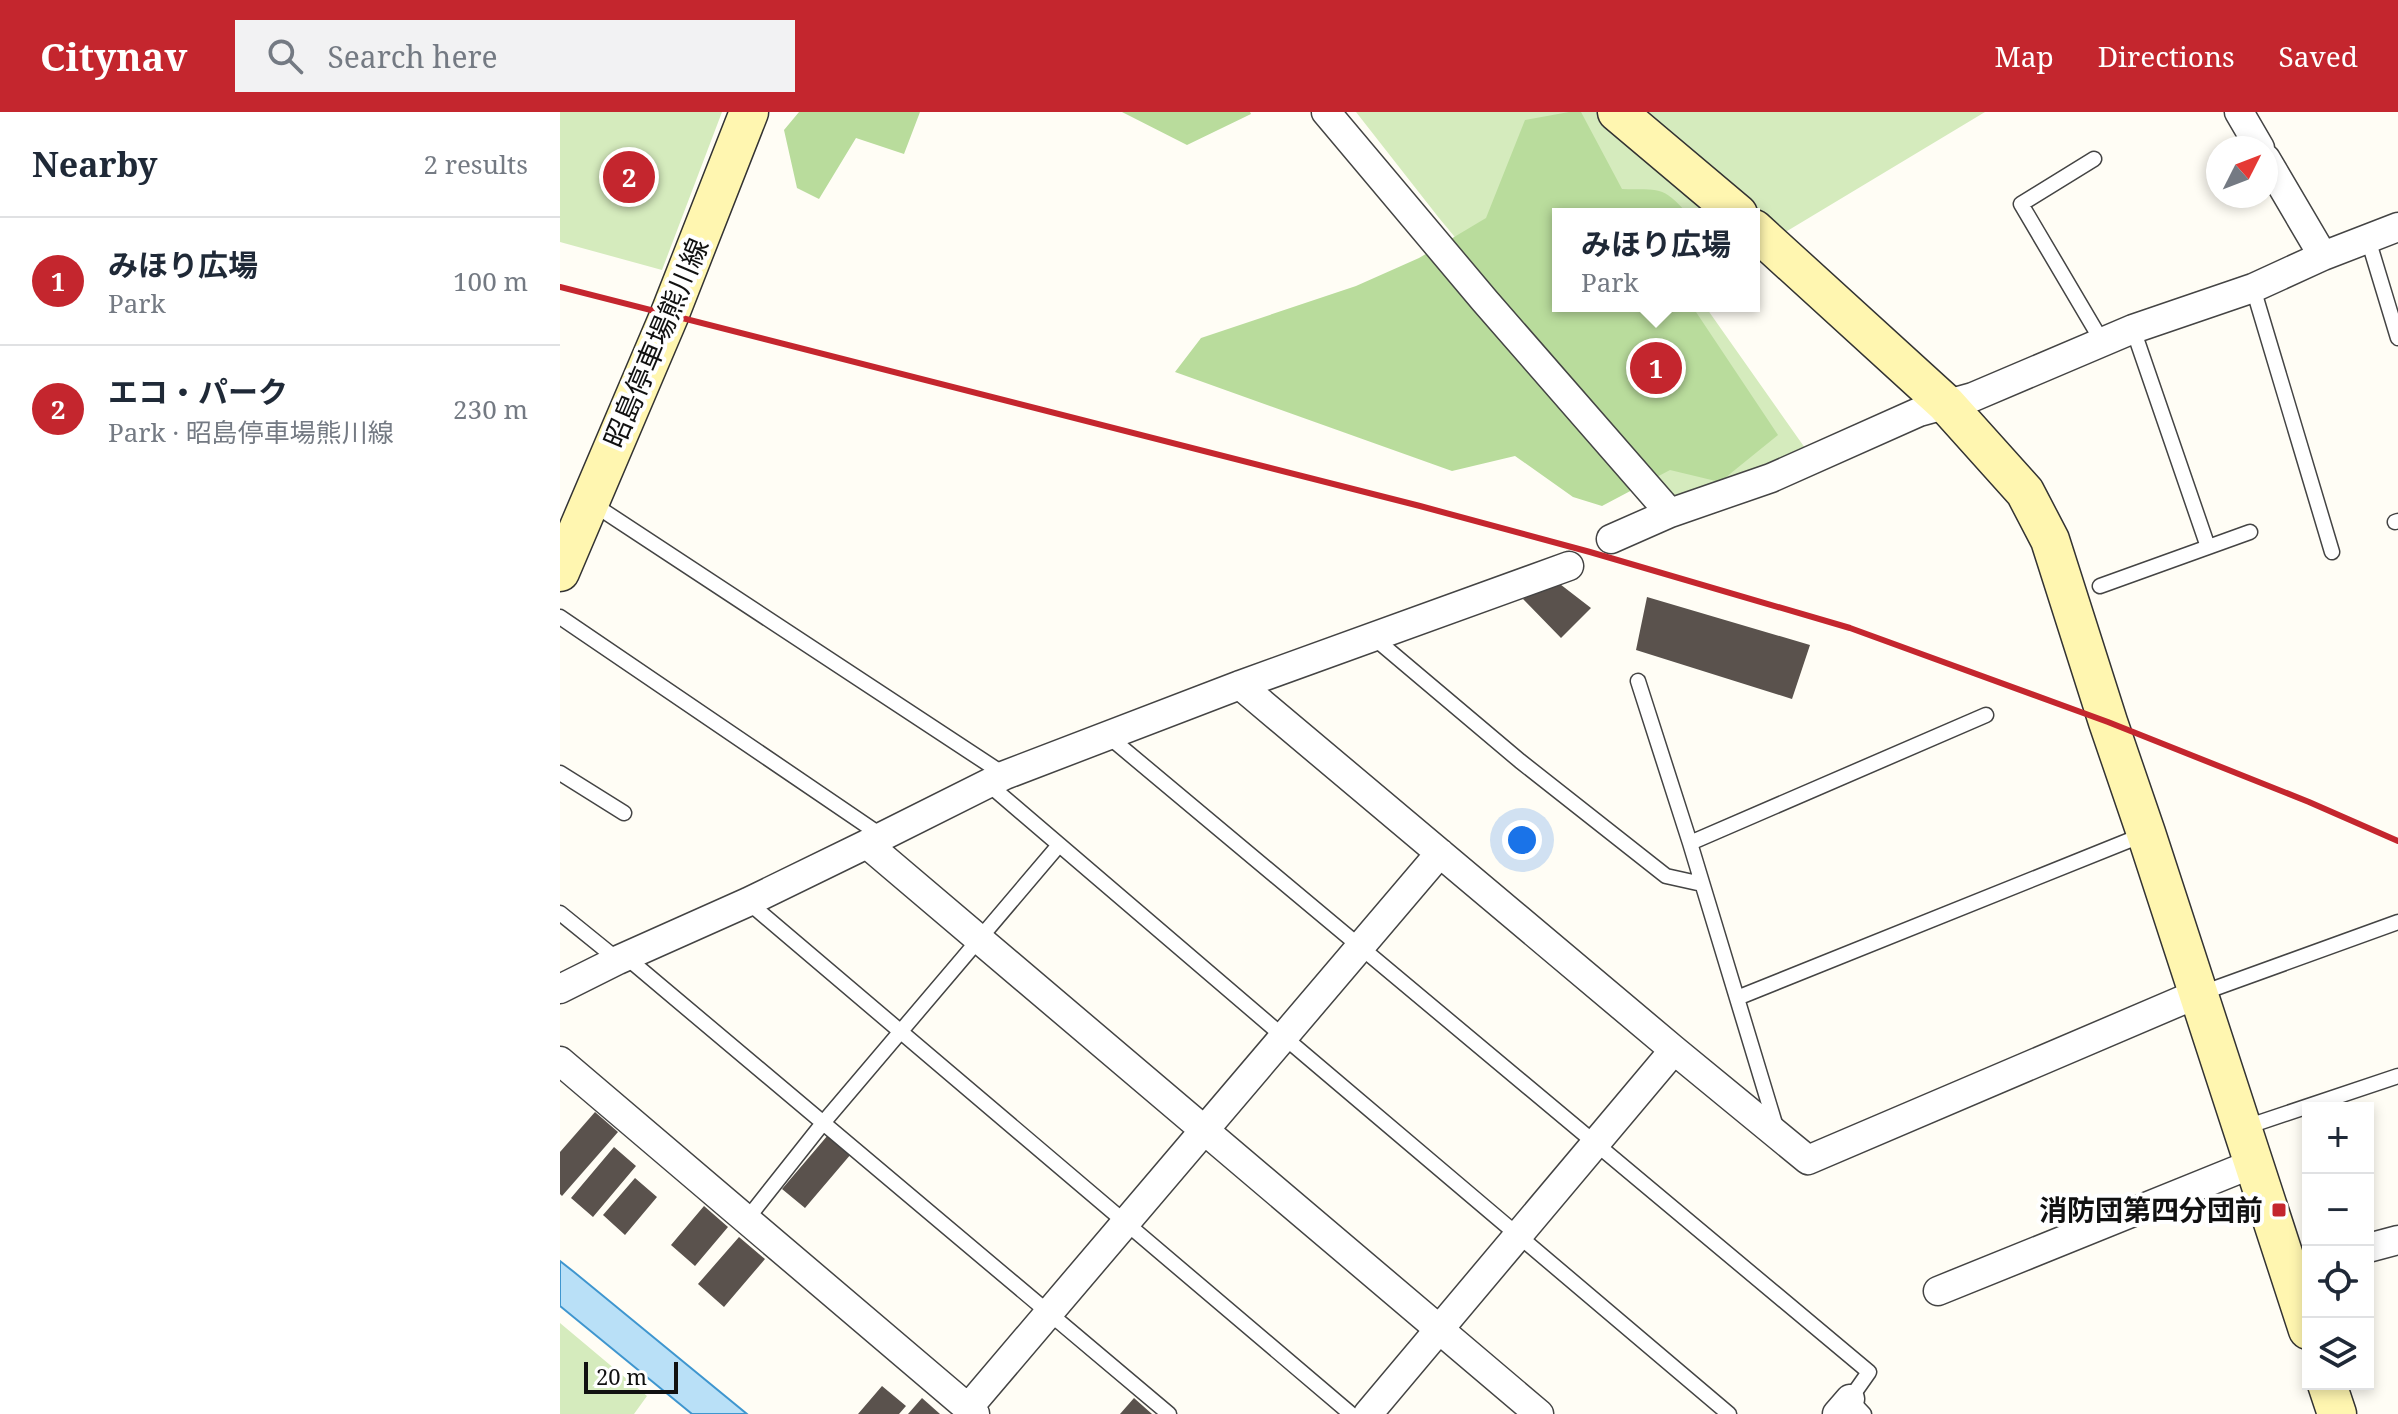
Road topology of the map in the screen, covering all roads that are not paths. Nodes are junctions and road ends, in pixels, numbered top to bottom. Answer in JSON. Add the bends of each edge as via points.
{"nodes":[{"id":1,"x":749,"y":112,"type":"edge"},
{"id":2,"x":1326,"y":112,"type":"edge"},
{"id":3,"x":1617,"y":112,"type":"edge"},
{"id":4,"x":2239,"y":112,"type":"edge"},
{"id":5,"x":2253,"y":136,"type":"edge"},
{"id":6,"x":2094,"y":159,"type":"dead end"},
{"id":7,"x":2278,"y":179,"type":"edge"},
{"id":8,"x":1731,"y":208,"type":"edge"},
{"id":9,"x":2398,"y":227,"type":"edge"},
{"id":10,"x":1760,"y":234,"type":"edge"},
{"id":11,"x":2368,"y":239,"type":"junction"},
{"id":12,"x":2323,"y":256,"type":"junction"},
{"id":13,"x":2253,"y":288,"type":"junction"},
{"id":14,"x":2133,"y":329,"type":"junction"},
{"id":15,"x":2398,"y":338,"type":"edge"},
{"id":16,"x":2103,"y":343,"type":"junction"},
{"id":17,"x":1946,"y":404,"type":"junction"},
{"id":18,"x":589,"y":502,"type":"junction"},
{"id":19,"x":1670,"y":513,"type":"junction"},
{"id":20,"x":2250,"y":532,"type":"dead end"},
{"id":21,"x":1611,"y":539,"type":"dead end"},
{"id":22,"x":2208,"y":547,"type":"junction"},
{"id":23,"x":2332,"y":552,"type":"dead end"},
{"id":24,"x":1569,"y":566,"type":"dead end"},
{"id":25,"x":560,"y":572,"type":"edge"},
{"id":26,"x":2100,"y":586,"type":"dead end"},
{"id":27,"x":560,"y":617,"type":"edge"},
{"id":28,"x":1372,"y":637,"type":"junction"},
{"id":29,"x":1638,"y":681,"type":"dead end"},
{"id":30,"x":1240,"y":685,"type":"junction"},
{"id":31,"x":1986,"y":715,"type":"dead end"},
{"id":32,"x":1108,"y":736,"type":"junction"},
{"id":33,"x":560,"y":773,"type":"edge"},
{"id":34,"x":996,"y":779,"type":"junction"},
{"id":35,"x":624,"y":813,"type":"dead end"},
{"id":36,"x":2146,"y":833,"type":"junction"},
{"id":37,"x":875,"y":840,"type":"junction"},
{"id":38,"x":1690,"y":843,"type":"junction"},
{"id":39,"x":1059,"y":845,"type":"junction"},
{"id":40,"x":1440,"y":853,"type":"junction"},
{"id":41,"x":1702,"y":884,"type":"junction"},
{"id":42,"x":748,"y":902,"type":"junction"},
{"id":43,"x":560,"y":913,"type":"edge"},
{"id":44,"x":2398,"y":922,"type":"edge"},
{"id":45,"x":979,"y":939,"type":"junction"},
{"id":46,"x":1361,"y":946,"type":"junction"},
{"id":47,"x":622,"y":958,"type":"junction"},
{"id":48,"x":560,"y":989,"type":"edge"},
{"id":49,"x":2197,"y":994,"type":"junction"},
{"id":50,"x":1737,"y":998,"type":"junction"},
{"id":51,"x":901,"y":1031,"type":"junction"},
{"id":52,"x":1284,"y":1037,"type":"junction"},
{"id":53,"x":1674,"y":1050,"type":"junction"},
{"id":54,"x":560,"y":1061,"type":"edge"},
{"id":55,"x":2398,"y":1076,"type":"edge"},
{"id":56,"x":823,"y":1123,"type":"junction"},
{"id":57,"x":1205,"y":1130,"type":"junction"},
{"id":58,"x":1779,"y":1136,"type":"junction"},
{"id":59,"x":1595,"y":1143,"type":"junction"},
{"id":60,"x":2247,"y":1146,"type":"junction"},
{"id":61,"x":747,"y":1219,"type":"junction"},
{"id":62,"x":1126,"y":1223,"type":"junction"},
{"id":63,"x":1518,"y":1235,"type":"junction"},
{"id":64,"x":2398,"y":1240,"type":"edge"},
{"id":65,"x":2374,"y":1246,"type":"edge"},
{"id":66,"x":2297,"y":1266,"type":"edge"},
{"id":67,"x":1938,"y":1291,"type":"dead end"},
{"id":68,"x":1049,"y":1313,"type":"junction"},
{"id":69,"x":2306,"y":1318,"type":"edge"},
{"id":70,"x":1439,"y":1329,"type":"junction"},
{"id":71,"x":2329,"y":1390,"type":"edge"},
{"id":72,"x":1850,"y":1409,"type":"edge"},
{"id":73,"x":972,"y":1411,"type":"edge"},
{"id":74,"x":1169,"y":1414,"type":"edge"},
{"id":75,"x":1351,"y":1414,"type":"edge"},
{"id":76,"x":1368,"y":1414,"type":"edge"},
{"id":77,"x":1539,"y":1414,"type":"edge"},
{"id":78,"x":1729,"y":1414,"type":"edge"},
{"id":79,"x":2337,"y":1414,"type":"edge"}],
"edges":[{"from":1,"to":18,"type":"street","name":"昭島停車場熊川線"},
{"from":2,"to":19,"type":"street"},
{"from":3,"to":8,"type":"street"},
{"from":4,"to":5,"type":"street"},
{"from":6,"to":16,"type":"lane","via":[[2021,204]]},
{"from":7,"to":12,"type":"street"},
{"from":9,"to":11,"type":"street"},
{"from":10,"to":17,"type":"street"},
{"from":11,"to":12,"type":"street"},
{"from":11,"to":15,"type":"lane"},
{"from":12,"to":13,"type":"street"},
{"from":13,"to":14,"type":"street"},
{"from":13,"to":23,"type":"lane"},
{"from":14,"to":16,"type":"street"},
{"from":14,"to":22,"type":"lane"},
{"from":16,"to":17,"type":"street"},
{"from":17,"to":19,"type":"street","via":[[1771,478]]},
{"from":17,"to":36,"type":"street","via":[[2025,492],[2050,540]]},
{"from":18,"to":25,"type":"street","name":"昭島停車場熊川線"},
{"from":18,"to":34,"type":"lane"},
{"from":19,"to":21,"type":"street"},
{"from":20,"to":22,"type":"lane"},
{"from":22,"to":26,"type":"lane"},
{"from":24,"to":28,"type":"street"},
{"from":27,"to":37,"type":"lane"},
{"from":28,"to":30,"type":"street"},
{"from":28,"to":41,"type":"lane","via":[[1666,876]]},
{"from":29,"to":38,"type":"lane"},
{"from":30,"to":32,"type":"street"},
{"from":30,"to":40,"type":"street"},
{"from":31,"to":38,"type":"lane"},
{"from":32,"to":34,"type":"street"},
{"from":32,"to":46,"type":"lane"},
{"from":33,"to":35,"type":"lane"},
{"from":34,"to":37,"type":"street"},
{"from":34,"to":39,"type":"lane"},
{"from":36,"to":49,"type":"street"},
{"from":36,"to":50,"type":"lane"},
{"from":37,"to":42,"type":"street"},
{"from":37,"to":45,"type":"street"},
{"from":38,"to":41,"type":"lane"},
{"from":39,"to":45,"type":"lane"},
{"from":39,"to":52,"type":"lane"},
{"from":40,"to":46,"type":"street"},
{"from":40,"to":53,"type":"street"},
{"from":41,"to":50,"type":"lane"},
{"from":42,"to":47,"type":"street"},
{"from":42,"to":51,"type":"lane"},
{"from":43,"to":47,"type":"lane"},
{"from":44,"to":49,"type":"lane"},
{"from":45,"to":51,"type":"lane"},
{"from":45,"to":57,"type":"street"},
{"from":46,"to":52,"type":"street"},
{"from":46,"to":59,"type":"lane"},
{"from":47,"to":48,"type":"street"},
{"from":47,"to":56,"type":"lane"},
{"from":49,"to":58,"type":"street","via":[[1808,1160]]},
{"from":49,"to":60,"type":"street"},
{"from":50,"to":58,"type":"lane"},
{"from":51,"to":56,"type":"lane"},
{"from":51,"to":62,"type":"lane"},
{"from":52,"to":57,"type":"street"},
{"from":52,"to":63,"type":"lane"},
{"from":53,"to":58,"type":"street"},
{"from":53,"to":59,"type":"street"},
{"from":54,"to":61,"type":"street"},
{"from":55,"to":60,"type":"lane"},
{"from":56,"to":61,"type":"lane"},
{"from":56,"to":68,"type":"lane"},
{"from":57,"to":62,"type":"street"},
{"from":57,"to":70,"type":"street"},
{"from":59,"to":63,"type":"street"},
{"from":59,"to":72,"type":"lane","via":[[1869,1372]]},
{"from":60,"to":66,"type":"street"},
{"from":60,"to":67,"type":"street"},
{"from":61,"to":73,"type":"street"},
{"from":62,"to":68,"type":"street"},
{"from":62,"to":75,"type":"lane"},
{"from":63,"to":70,"type":"street"},
{"from":63,"to":78,"type":"lane"},
{"from":64,"to":65,"type":"street"},
{"from":66,"to":69,"type":"street"},
{"from":68,"to":73,"type":"street"},
{"from":68,"to":74,"type":"lane"},
{"from":70,"to":76,"type":"street"},
{"from":70,"to":77,"type":"street"},
{"from":71,"to":79,"type":"street"}]}
